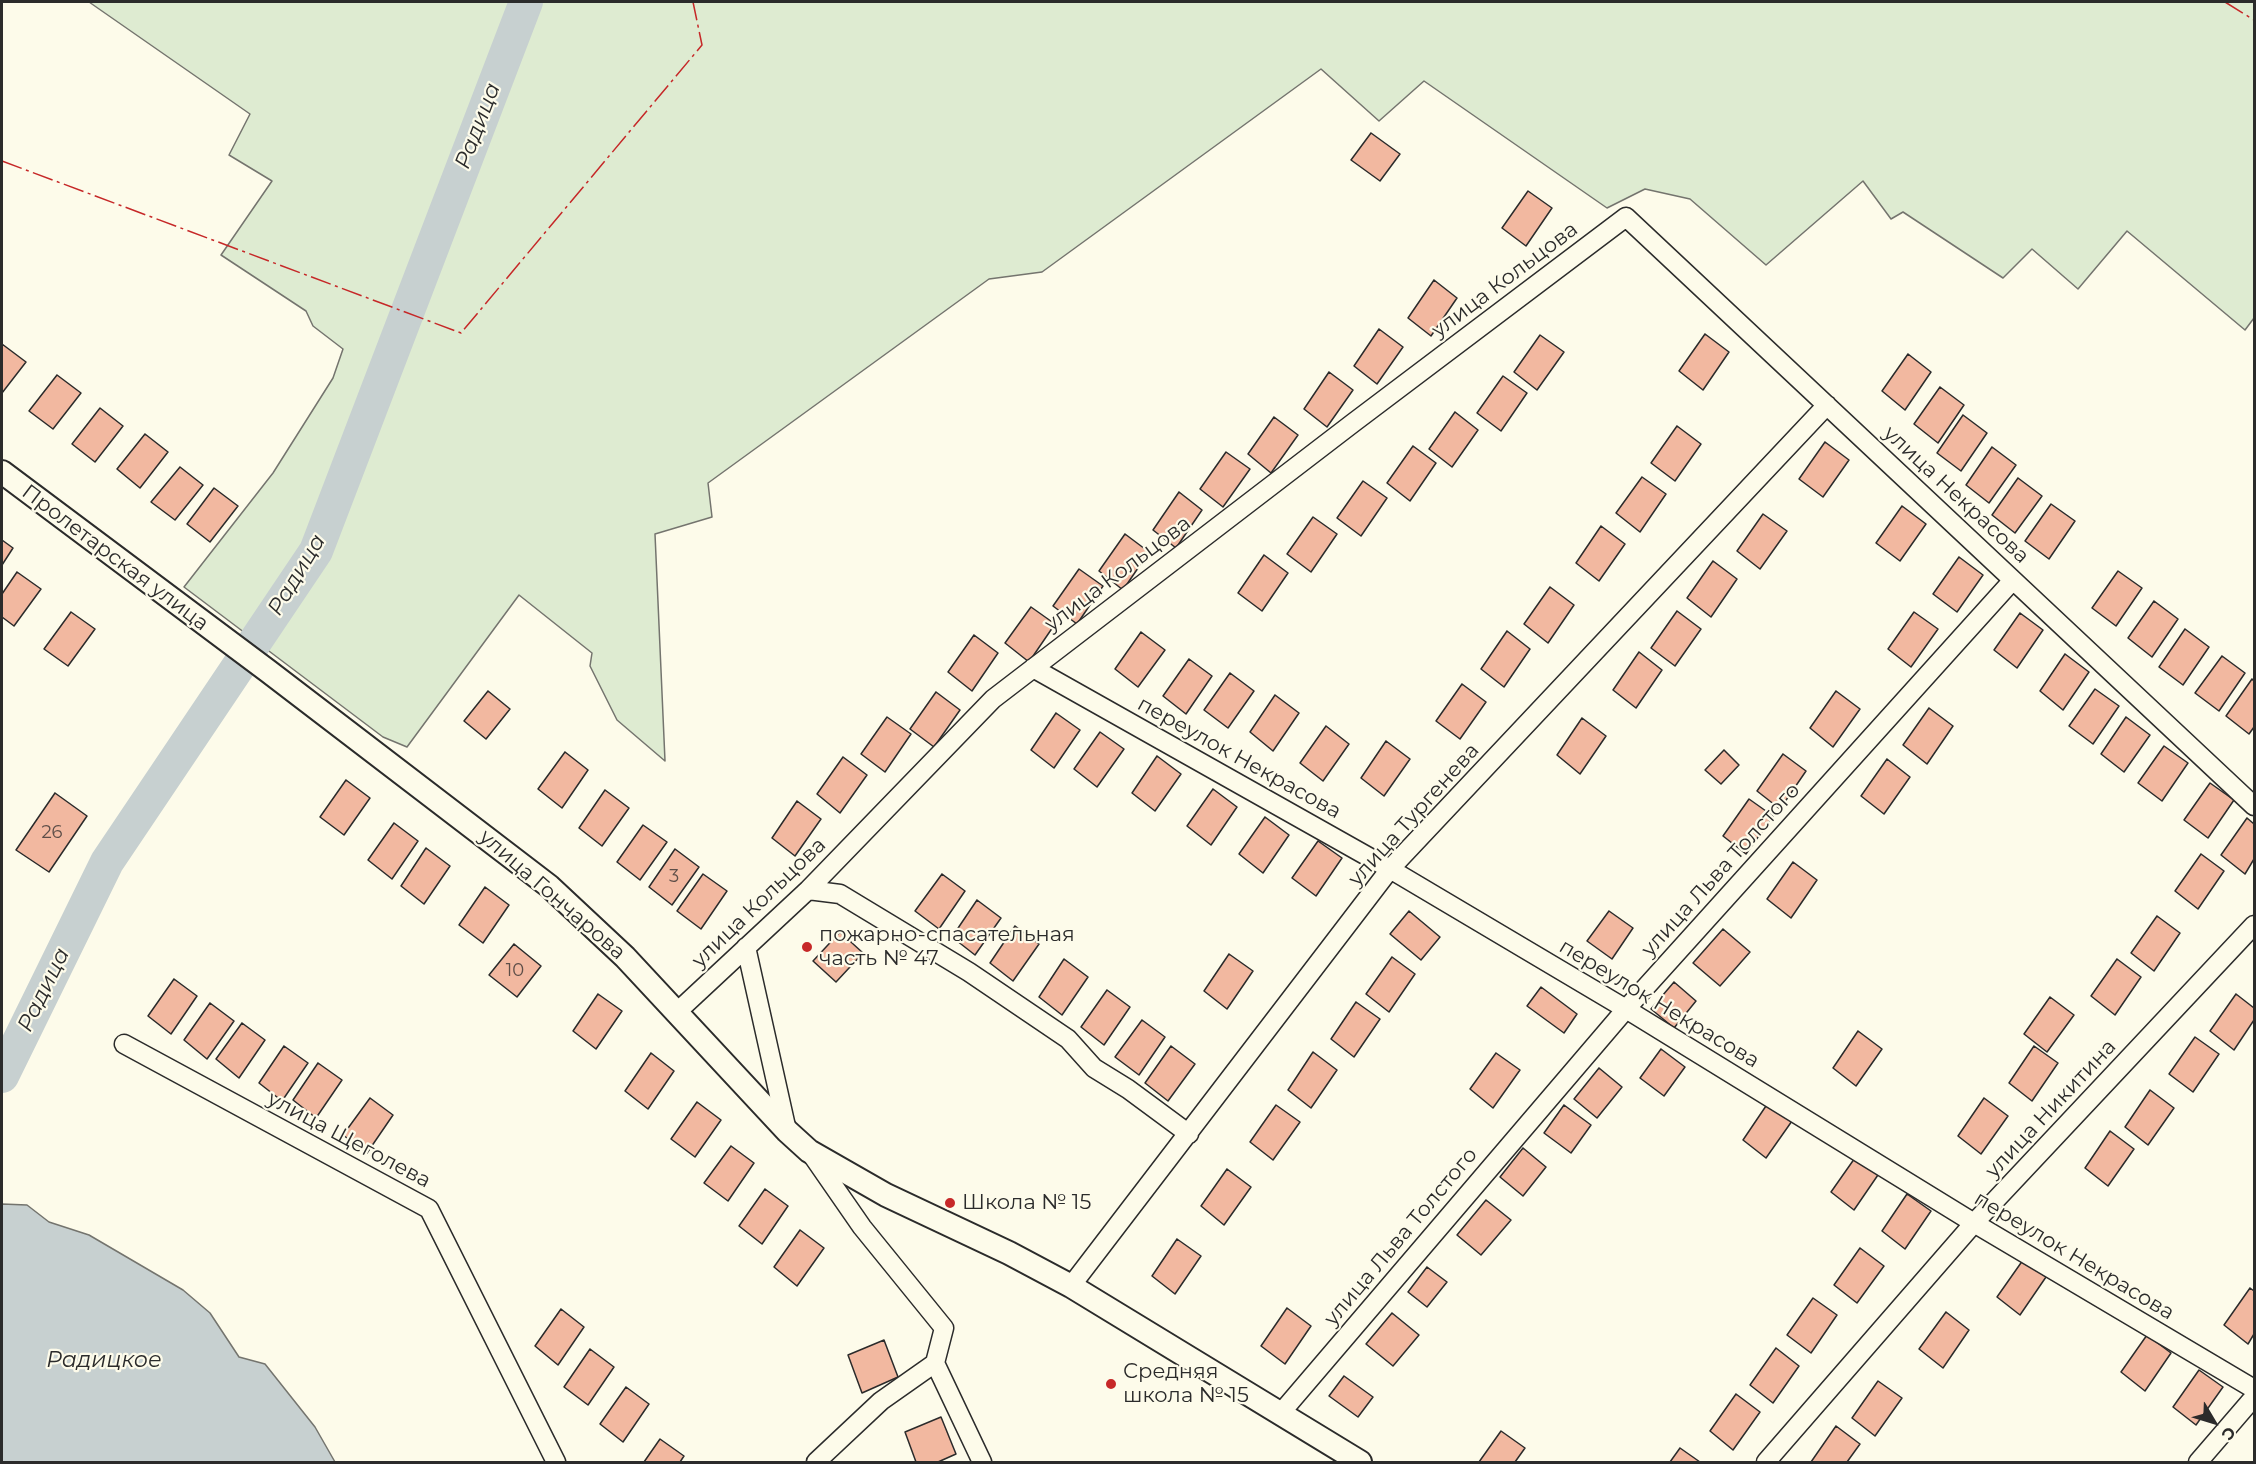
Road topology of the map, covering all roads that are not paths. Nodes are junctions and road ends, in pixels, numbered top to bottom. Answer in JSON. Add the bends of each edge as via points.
{"nodes":[{"id":1,"x":1626,"y":217,"type":"joint"},
{"id":2,"x":1827,"y":405,"type":"junction"},
{"id":3,"x":2,"y":472,"type":"edge"},
{"id":4,"x":2013,"y":580,"type":"junction"},
{"id":5,"x":1033,"y":668,"type":"junction"},
{"id":6,"x":268,"y":670,"type":"joint"},
{"id":7,"x":2254,"y":806,"type":"edge"},
{"id":8,"x":1390,"y":869,"type":"junction"},
{"id":9,"x":807,"y":890,"type":"junction"},
{"id":10,"x":2254,"y":926,"type":"edge"},
{"id":11,"x":746,"y":947,"type":"junction"},
{"id":12,"x":1626,"y":1009,"type":"junction"},
{"id":13,"x":677,"y":1012,"type":"junction"},
{"id":14,"x":124,"y":1044,"type":"dead end"},
{"id":15,"x":787,"y":1131,"type":"junction"},
{"id":16,"x":1189,"y":1134,"type":"junction"},
{"id":17,"x":809,"y":1151,"type":"junction"},
{"id":18,"x":1974,"y":1222,"type":"junction"},
{"id":19,"x":1071,"y":1286,"type":"junction"},
{"id":20,"x":935,"y":1363,"type":"junction"},
{"id":21,"x":2254,"y":1389,"type":"edge"},
{"id":22,"x":2254,"y":1397,"type":"edge"},
{"id":23,"x":1280,"y":1414,"type":"junction"},
{"id":24,"x":555,"y":1462,"type":"edge"},
{"id":25,"x":816,"y":1462,"type":"edge"},
{"id":26,"x":981,"y":1462,"type":"edge"},
{"id":27,"x":1360,"y":1462,"type":"edge"},
{"id":28,"x":1766,"y":1462,"type":"edge"},
{"id":29,"x":2198,"y":1462,"type":"edge"}],
"edges":[{"from":1,"to":2,"type":"street","name":"улица Некрасова"},
{"from":1,"to":5,"type":"street","name":"улица Кольцова"},
{"from":2,"to":4,"type":"street","name":"улица Некрасова"},
{"from":2,"to":8,"type":"street","name":"улица Тургенева"},
{"from":3,"to":6,"type":"street","name":"Пролетарская улица"},
{"from":4,"to":7,"type":"street","name":"улица Некрасова"},
{"from":4,"to":12,"type":"street","name":"улица Льва Толстого"},
{"from":5,"to":8,"type":"street","name":"переулок Некрасова"},
{"from":5,"to":9,"type":"street","name":"улица Кольцова","via":[[993,699]]},
{"from":6,"to":13,"type":"street","name":"улица Гончарова","via":[[549,886]]},
{"from":8,"to":12,"type":"street","name":"переулок Некрасова"},
{"from":8,"to":16,"type":"street","name":"улица Тургенева"},
{"from":9,"to":11,"type":"street","name":"улица Кольцова"},
{"from":9,"to":16,"type":"street","via":[[840,894],[969,972],[1068,1039],[1094,1068]]},
{"from":10,"to":18,"type":"street","name":"улица Никитина"},
{"from":11,"to":13,"type":"street","name":"улица Кольцова"},
{"from":11,"to":15,"type":"street"},
{"from":12,"to":18,"type":"street","name":"переулок Некрасова"},
{"from":12,"to":23,"type":"street","name":"улица Льва Толстого"},
{"from":13,"to":15,"type":"street","name":"улица Гончарова"},
{"from":14,"to":24,"type":"street","name":"улица Щеголева","via":[[429,1209]]},
{"from":15,"to":17,"type":"street","name":"улица Гончарова"},
{"from":16,"to":19,"type":"street","name":"улица Тургенева"},
{"from":17,"to":19,"type":"street","name":"улица Гончарова","via":[[886,1195]]},
{"from":17,"to":20,"type":"street","name":"улица Гончарова","via":[[862,1227],[944,1328]]},
{"from":18,"to":21,"type":"street","name":"переулок Некрасова"},
{"from":18,"to":28,"type":"street","name":"улица Никитина"},
{"from":19,"to":23,"type":"street","name":"улица Гончарова"},
{"from":20,"to":25,"type":"street","via":[[881,1401]]},
{"from":20,"to":26,"type":"street"},
{"from":22,"to":29,"type":"street"},
{"from":23,"to":27,"type":"street","name":"улица Гончарова"}]}
